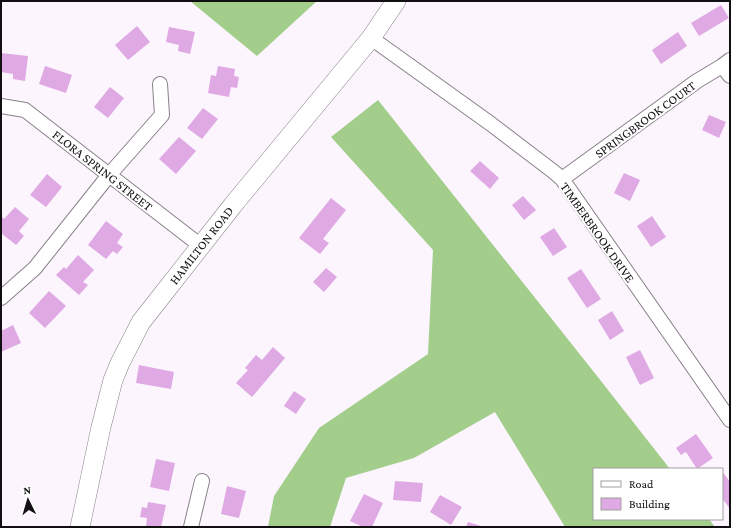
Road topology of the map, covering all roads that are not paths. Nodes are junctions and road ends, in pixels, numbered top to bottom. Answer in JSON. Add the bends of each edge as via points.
{"nodes":[{"id":1,"x":396,"y":1,"type":"edge"},
{"id":2,"x":371,"y":38,"type":"junction"},
{"id":3,"x":727,"y":68,"type":"edge"},
{"id":4,"x":160,"y":84,"type":"dead end"},
{"id":5,"x":1,"y":106,"type":"edge"},
{"id":6,"x":109,"y":174,"type":"junction"},
{"id":7,"x":562,"y":179,"type":"junction"},
{"id":8,"x":201,"y":246,"type":"junction"},
{"id":9,"x":1,"y":298,"type":"edge"},
{"id":10,"x":730,"y":420,"type":"edge"},
{"id":11,"x":202,"y":481,"type":"dead end"},
{"id":12,"x":80,"y":527,"type":"edge"},
{"id":13,"x":192,"y":527,"type":"edge"}],
"edges":[{"from":1,"to":2,"type":"street","name":"HAMILTON ROAD"},
{"from":2,"to":7,"type":"street","name":"TIMBERBROOK DRIVE","via":[[491,124]]},
{"from":2,"to":8,"type":"street","name":"HAMILTON ROAD","via":[[236,200]]},
{"from":3,"to":7,"type":"street","name":"SPRINGBROOK COURT","via":[[697,81]]},
{"from":4,"to":6,"type":"street","via":[[162,115]]},
{"from":5,"to":6,"type":"street","name":"FLORA SPRING STREET","via":[[26,110]]},
{"from":6,"to":8,"type":"street","name":"FLORA SPRING STREET"},
{"from":6,"to":9,"type":"street","via":[[35,268]]},
{"from":7,"to":10,"type":"street","name":"TIMBERBROOK DRIVE"},
{"from":8,"to":12,"type":"street","name":"HAMILTON ROAD","via":[[141,322],[120,363],[101,427]]},
{"from":11,"to":13,"type":"street"}]}
